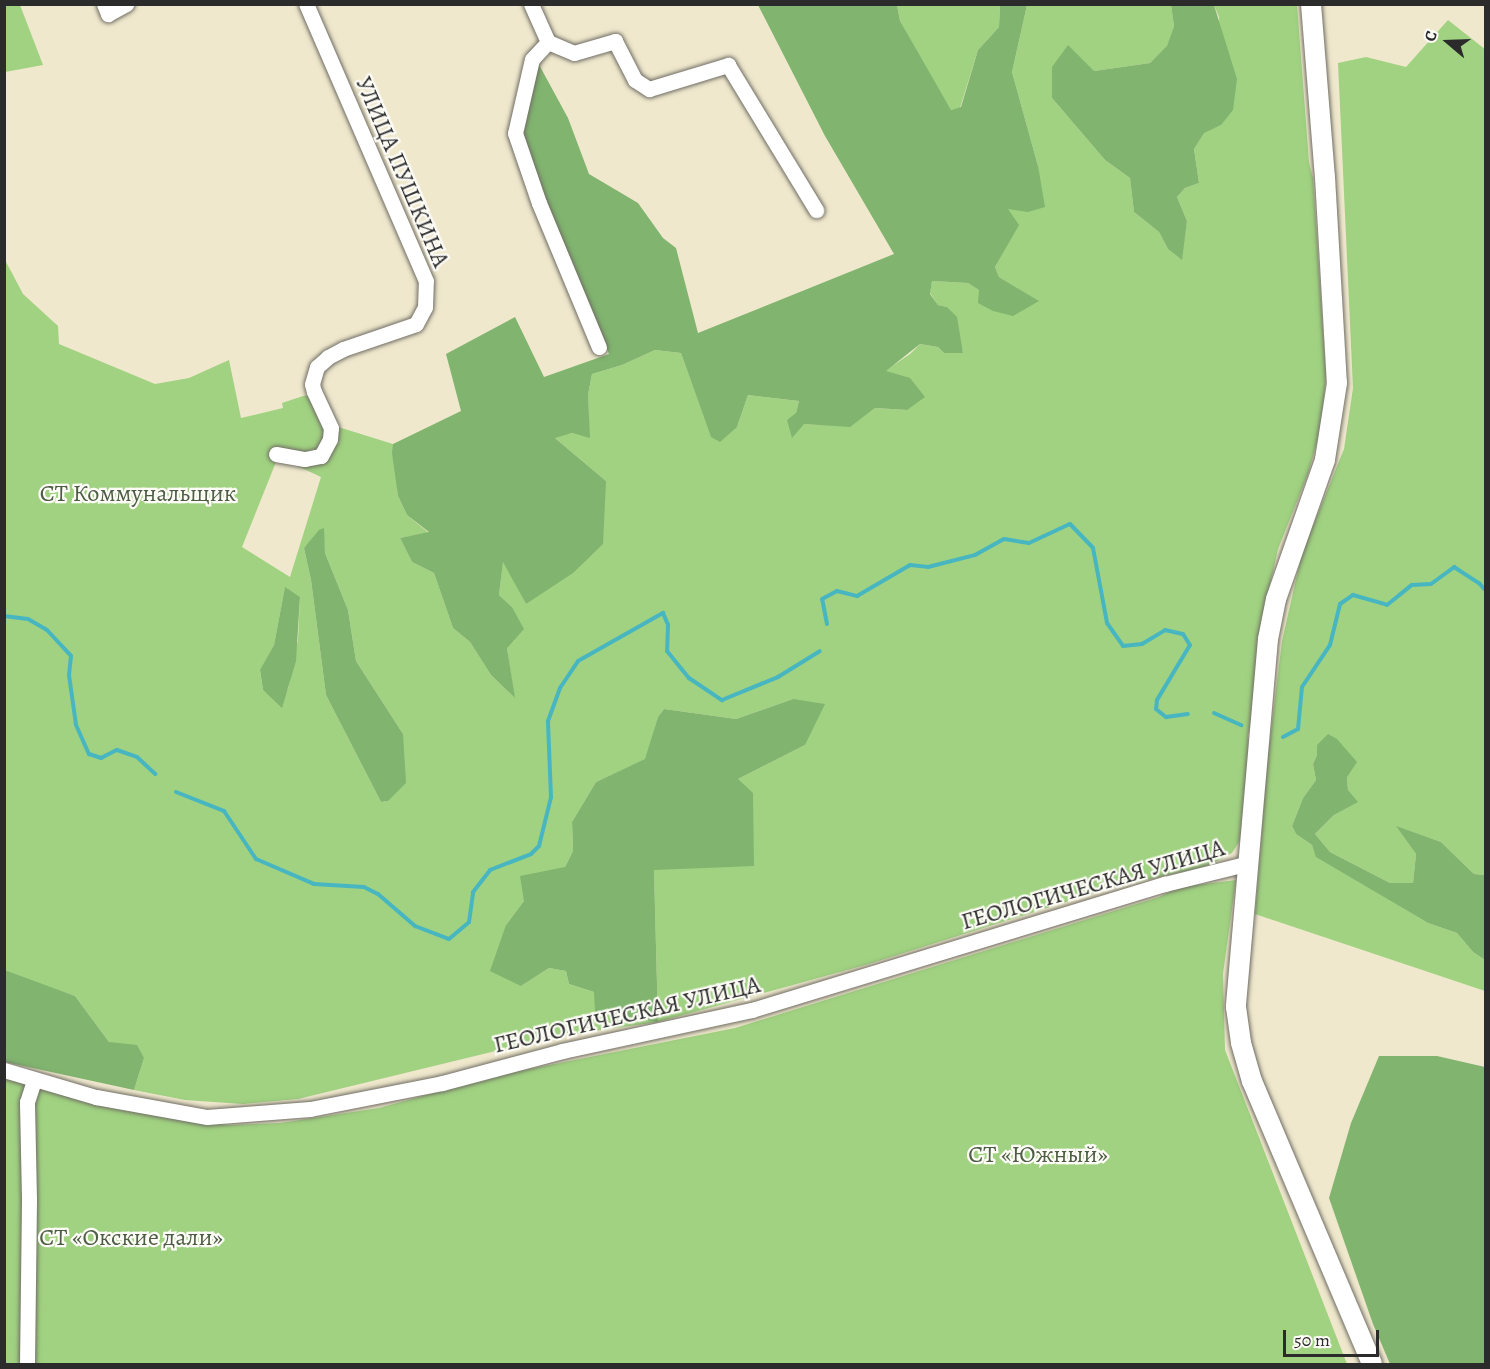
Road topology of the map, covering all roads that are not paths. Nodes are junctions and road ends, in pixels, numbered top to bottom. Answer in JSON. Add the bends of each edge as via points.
{"nodes":[{"id":1,"x":126,"y":4,"type":"edge"},
{"id":2,"x":306,"y":4,"type":"edge"},
{"id":3,"x":531,"y":4,"type":"edge"},
{"id":4,"x":1311,"y":4,"type":"edge"},
{"id":5,"x":106,"y":9,"type":"edge"},
{"id":6,"x":548,"y":42,"type":"junction"},
{"id":7,"x":816,"y":210,"type":"dead end"},
{"id":8,"x":599,"y":348,"type":"dead end"},
{"id":9,"x":276,"y":453,"type":"dead end"},
{"id":10,"x":1249,"y":863,"type":"junction"},
{"id":11,"x":4,"y":1070,"type":"edge"},
{"id":12,"x":34,"y":1080,"type":"junction"},
{"id":13,"x":27,"y":1365,"type":"edge"},
{"id":14,"x":1372,"y":1365,"type":"edge"}],
"edges":[{"from":1,"to":5,"type":"street"},
{"from":2,"to":9,"type":"street","name":"УЛИЦА ПУШКИНА","via":[[426,281],[425,307],[416,324],[343,350],[317,367],[312,384],[331,428],[321,456],[305,459]]},
{"from":3,"to":6,"type":"street"},
{"from":4,"to":10,"type":"street","via":[[1337,383],[1325,460],[1276,599],[1268,639]]},
{"from":6,"to":7,"type":"street","via":[[574,52],[615,41],[635,80],[650,89],[728,65]]},
{"from":6,"to":8,"type":"street","via":[[532,59],[515,133],[539,203]]},
{"from":10,"to":12,"type":"street","name":"ГЕОЛОГИЧЕСКАЯ УЛИЦА","via":[[1165,884],[752,1010],[562,1051],[442,1083],[310,1109],[207,1117],[96,1097]]},
{"from":10,"to":14,"type":"street","via":[[1236,1007],[1241,1043],[1252,1081]]},
{"from":11,"to":12,"type":"street","name":"ГЕОЛОГИЧЕСКАЯ УЛИЦА"},
{"from":12,"to":13,"type":"street","via":[[27,1102]]}]}
